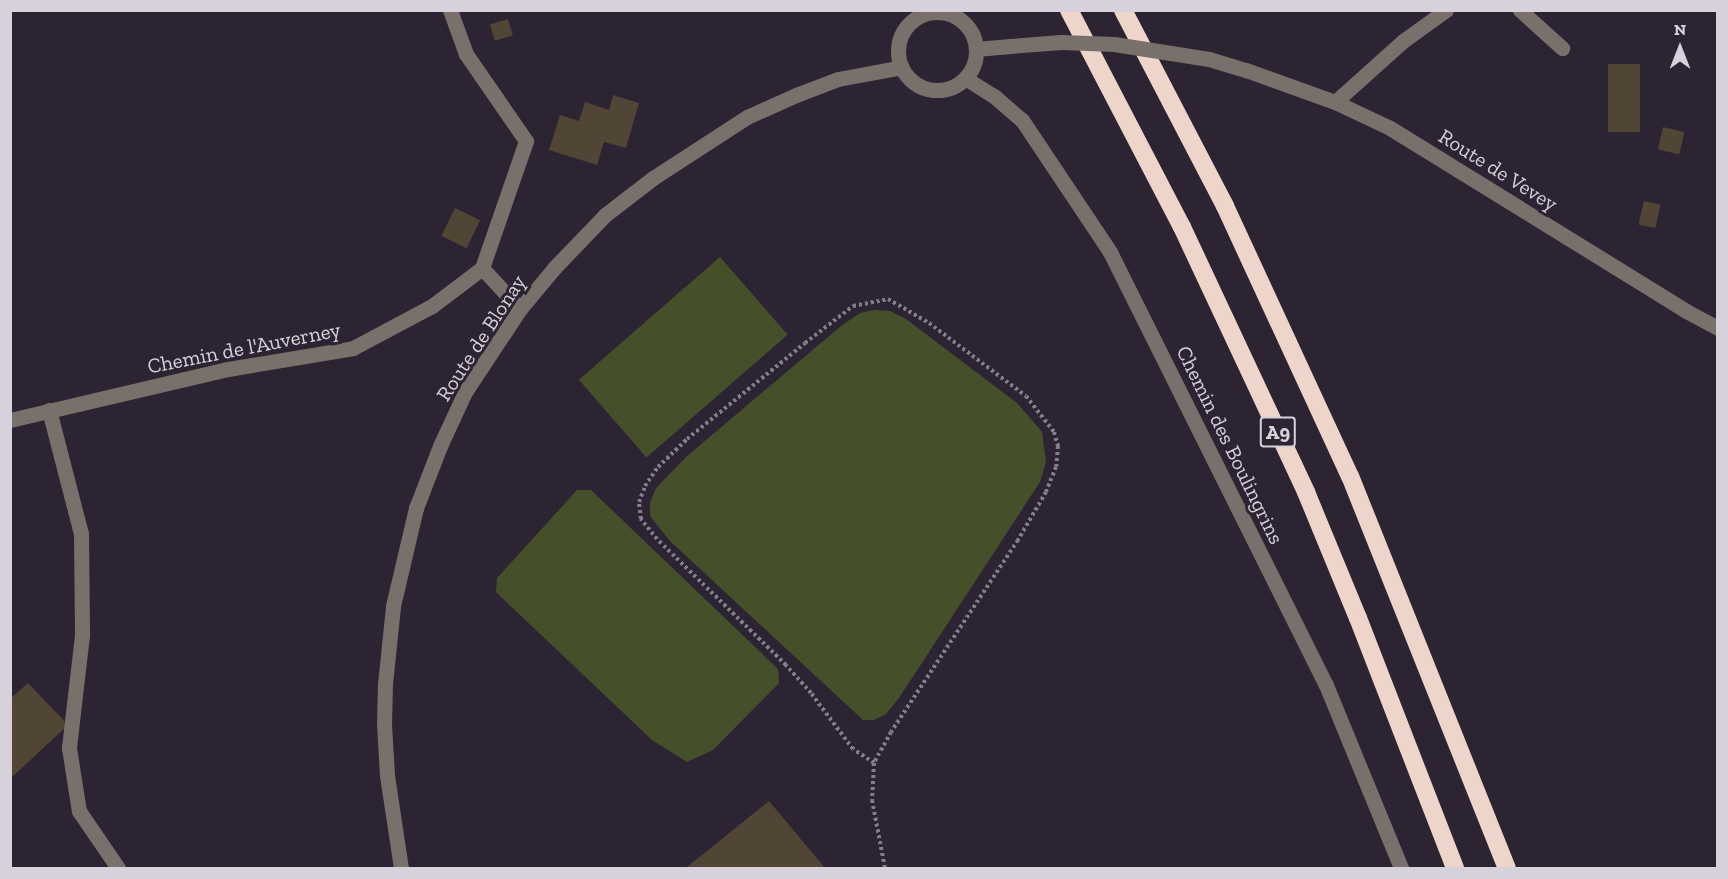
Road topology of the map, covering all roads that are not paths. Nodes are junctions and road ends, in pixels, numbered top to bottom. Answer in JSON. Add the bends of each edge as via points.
{"nodes":[{"id":1,"x":450,"y":10,"type":"edge"},
{"id":2,"x":1069,"y":10,"type":"edge"},
{"id":3,"x":1123,"y":10,"type":"edge"},
{"id":4,"x":1446,"y":10,"type":"edge"},
{"id":5,"x":1520,"y":10,"type":"edge"},
{"id":6,"x":932,"y":12,"type":"edge"},
{"id":7,"x":1562,"y":48,"type":"dead end"},
{"id":8,"x":976,"y":49,"type":"junction"},
{"id":9,"x":902,"y":67,"type":"junction"},
{"id":10,"x":965,"y":78,"type":"junction"},
{"id":11,"x":1335,"y":102,"type":"junction"},
{"id":12,"x":483,"y":268,"type":"junction"},
{"id":13,"x":520,"y":309,"type":"junction"},
{"id":14,"x":1718,"y":328,"type":"edge"},
{"id":15,"x":49,"y":410,"type":"junction"},
{"id":16,"x":10,"y":420,"type":"edge"},
{"id":17,"x":118,"y":868,"type":"edge"},
{"id":18,"x":401,"y":868,"type":"edge"},
{"id":19,"x":1401,"y":868,"type":"edge"},
{"id":20,"x":1455,"y":868,"type":"edge"},
{"id":21,"x":1506,"y":868,"type":"edge"}],
"edges":[{"from":1,"to":12,"type":"street","via":[[466,54],[526,141]]},
{"from":2,"to":20,"type":"highway","number":"A9","via":[[1182,226],[1301,482]]},
{"from":3,"to":21,"type":"highway","number":"A9","via":[[1230,216],[1345,465]]},
{"from":4,"to":11,"type":"street","via":[[1403,41]]},
{"from":5,"to":7,"type":"street"},
{"from":6,"to":8,"type":"street","via":[[953,15],[962,21]]},
{"from":6,"to":9,"type":"street","via":[[907,26],[898,53]]},
{"from":8,"to":10,"type":"street","via":[[974,65]]},
{"from":8,"to":11,"type":"street","name":"Route de Vevey","bridge":true,"via":[[1060,42],[1114,44],[1209,59]]},
{"from":9,"to":10,"type":"street","via":[[916,84],[926,88],[947,89]]},
{"from":9,"to":13,"type":"street","name":"Route de Blonay","via":[[838,79],[796,95],[747,117],[696,148],[605,215]]},
{"from":10,"to":19,"type":"street","name":"Chemin des Boulingrins","via":[[1022,120],[1110,252],[1326,685]]},
{"from":11,"to":14,"type":"street","name":"Route de Vevey","via":[[1390,128]]},
{"from":12,"to":13,"type":"street"},
{"from":12,"to":15,"type":"street","name":"Chemin de l'Auverney","via":[[432,306],[353,348],[228,369]]},
{"from":13,"to":18,"type":"street","name":"Route de Blonay","via":[[465,392],[440,446],[416,508],[393,606],[384,723],[387,775]]},
{"from":15,"to":16,"type":"street","name":"Chemin de l'Auverney"},
{"from":15,"to":17,"type":"street","via":[[81,534],[82,635],[69,748],[79,812]]}]}
